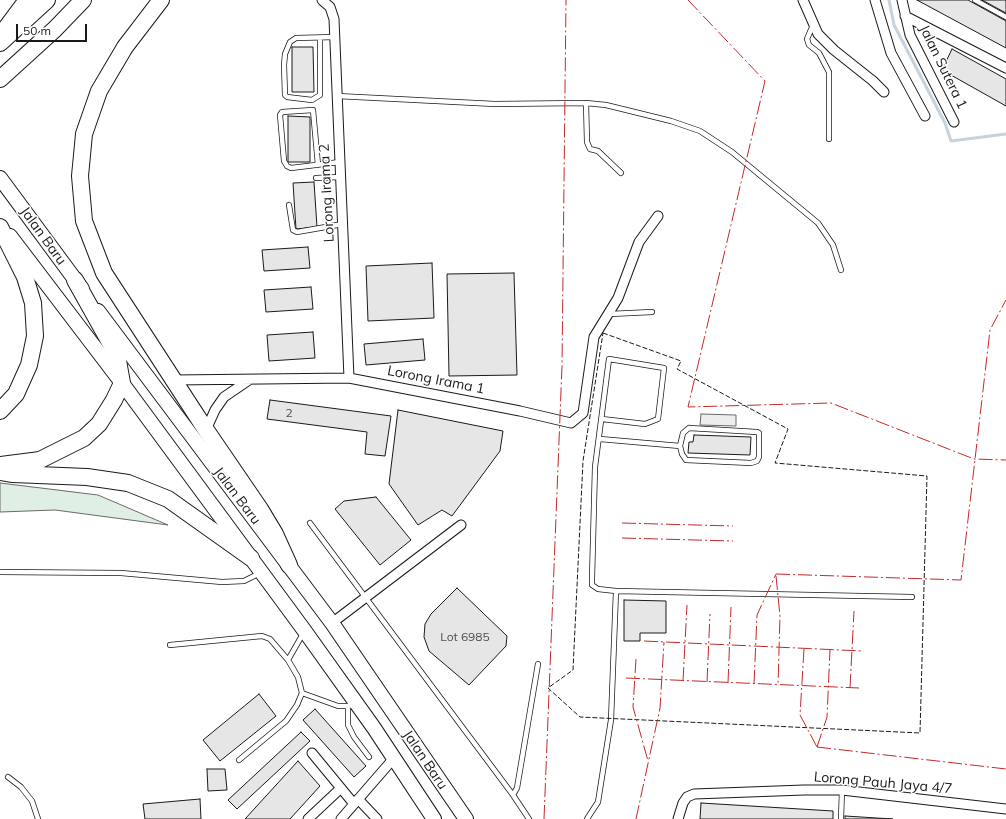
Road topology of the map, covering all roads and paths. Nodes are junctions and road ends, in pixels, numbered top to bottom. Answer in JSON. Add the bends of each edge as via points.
{"nodes":[{"id":1,"x":27,"y":0,"type":"edge"},
{"id":2,"x":47,"y":0,"type":"edge"},
{"id":3,"x":83,"y":0,"type":"edge"},
{"id":4,"x":161,"y":0,"type":"edge"},
{"id":5,"x":322,"y":0,"type":"edge"},
{"id":6,"x":802,"y":0,"type":"edge"},
{"id":7,"x":875,"y":0,"type":"edge"},
{"id":8,"x":902,"y":0,"type":"edge"},
{"id":9,"x":975,"y":0,"type":"edge"},
{"id":10,"x":905,"y":16,"type":"junction"},
{"id":11,"x":1006,"y":17,"type":"edge"},
{"id":12,"x":812,"y":25,"type":"junction"},
{"id":13,"x":0,"y":36,"type":"edge"},
{"id":14,"x":335,"y":37,"type":"junction"},
{"id":15,"x":320,"y":38,"type":"junction"},
{"id":16,"x":0,"y":43,"type":"edge"},
{"id":17,"x":1006,"y":68,"type":"edge"},
{"id":18,"x":0,"y":79,"type":"edge"},
{"id":19,"x":884,"y":92,"type":"dead end"},
{"id":20,"x":337,"y":96,"type":"junction"},
{"id":21,"x":586,"y":103,"type":"junction"},
{"id":22,"x":925,"y":116,"type":"dead end"},
{"id":23,"x":954,"y":122,"type":"dead end"},
{"id":24,"x":829,"y":139,"type":"dead end"},
{"id":25,"x":340,"y":162,"type":"junction"},
{"id":26,"x":318,"y":165,"type":"junction"},
{"id":27,"x":620,"y":173,"type":"dead end"},
{"id":28,"x":341,"y":177,"type":"junction"},
{"id":29,"x":0,"y":178,"type":"edge"},
{"id":30,"x":316,"y":178,"type":"dead end"},
{"id":31,"x":290,"y":205,"type":"dead end"},
{"id":32,"x":658,"y":216,"type":"dead end"},
{"id":33,"x":0,"y":223,"type":"edge"},
{"id":34,"x":343,"y":224,"type":"junction"},
{"id":35,"x":0,"y":227,"type":"edge"},
{"id":36,"x":841,"y":270,"type":"dead end"},
{"id":37,"x":75,"y":280,"type":"junction"},
{"id":38,"x":652,"y":312,"type":"dead end"},
{"id":39,"x":610,"y":314,"type":"junction"},
{"id":40,"x":349,"y":378,"type":"junction"},
{"id":41,"x":174,"y":380,"type":"junction"},
{"id":42,"x":249,"y":380,"type":"junction"},
{"id":43,"x":122,"y":384,"type":"junction"},
{"id":44,"x":0,"y":411,"type":"edge"},
{"id":45,"x":602,"y":419,"type":"junction"},
{"id":46,"x":206,"y":430,"type":"junction"},
{"id":47,"x":600,"y":439,"type":"junction"},
{"id":48,"x":680,"y":446,"type":"junction"},
{"id":49,"x":0,"y":465,"type":"edge"},
{"id":50,"x":0,"y":472,"type":"edge"},
{"id":51,"x":310,"y":523,"type":"dead end"},
{"id":52,"x":461,"y":525,"type":"dead end"},
{"id":53,"x":251,"y":558,"type":"junction"},
{"id":54,"x":289,"y":565,"type":"junction"},
{"id":55,"x":0,"y":572,"type":"edge"},
{"id":56,"x":261,"y":572,"type":"junction"},
{"id":57,"x":616,"y":591,"type":"junction"},
{"id":58,"x":365,"y":597,"type":"junction"},
{"id":59,"x":912,"y":597,"type":"dead end"},
{"id":60,"x":332,"y":623,"type":"junction"},
{"id":61,"x":304,"y":630,"type":"junction"},
{"id":62,"x":170,"y":645,"type":"dead end"},
{"id":63,"x":288,"y":660,"type":"junction"},
{"id":64,"x":538,"y":664,"type":"dead end"},
{"id":65,"x":302,"y":693,"type":"junction"},
{"id":66,"x":352,"y":705,"type":"junction"},
{"id":67,"x":312,"y":753,"type":"dead end"},
{"id":68,"x":370,"y":757,"type":"dead end"},
{"id":69,"x":394,"y":758,"type":"junction"},
{"id":70,"x":238,"y":760,"type":"dead end"},
{"id":71,"x":8,"y":777,"type":"dead end"},
{"id":72,"x":341,"y":788,"type":"junction"},
{"id":73,"x":842,"y":790,"type":"junction"},
{"id":74,"x":513,"y":795,"type":"junction"},
{"id":75,"x":356,"y":802,"type":"junction"},
{"id":76,"x":1005,"y":810,"type":"edge"},
{"id":77,"x":38,"y":819,"type":"edge"},
{"id":78,"x":308,"y":819,"type":"edge"},
{"id":79,"x":341,"y":819,"type":"edge"},
{"id":80,"x":377,"y":819,"type":"edge"},
{"id":81,"x":434,"y":819,"type":"edge"},
{"id":82,"x":466,"y":819,"type":"edge"},
{"id":83,"x":529,"y":819,"type":"edge"},
{"id":84,"x":587,"y":819,"type":"edge"},
{"id":85,"x":678,"y":819,"type":"edge"},
{"id":86,"x":841,"y":819,"type":"edge"}],
"edges":[{"from":1,"to":13,"type":"highway"},
{"from":2,"to":16,"type":"highway"},
{"from":3,"to":18,"type":"highway"},
{"from":4,"to":41,"type":"highway","via":[[125,47],[99,91],[84,134],[80,176],[84,221],[104,273]]},
{"from":5,"to":14,"type":"street","name":"Lorong Irama 2","via":[[330,7]]},
{"from":6,"to":12,"type":"street"},
{"from":7,"to":22,"type":"street","via":[[891,53]]},
{"from":8,"to":10,"type":"street","name":"Jalan Sutera 1"},
{"from":9,"to":11,"type":"lane"},
{"from":10,"to":17,"type":"street"},
{"from":10,"to":23,"type":"street","name":"Jalan Sutera 1","via":[[910,35]]},
{"from":12,"to":19,"type":"street","via":[[834,50]]},
{"from":12,"to":24,"type":"lane","via":[[807,39],[809,45],[819,52],[829,72]]},
{"from":14,"to":15,"type":"lane"},
{"from":14,"to":20,"type":"street","name":"Lorong Irama 2"},
{"from":15,"to":15,"type":"lane","via":[[296,38],[287,47],[284,65],[287,97],[312,100],[320,95]]},
{"from":20,"to":21,"type":"lane","via":[[495,104]]},
{"from":20,"to":25,"type":"street","name":"Lorong Irama 2"},
{"from":21,"to":27,"type":"lane","via":[[587,142],[590,149],[598,151]]},
{"from":21,"to":36,"type":"lane","via":[[606,105],[672,121],[700,131],[732,152],[818,223],[833,245]]},
{"from":25,"to":26,"type":"lane"},
{"from":25,"to":28,"type":"street","name":"Lorong Irama 2"},
{"from":26,"to":26,"type":"lane","via":[[291,168],[287,166],[280,114],[282,112],[313,110]]},
{"from":28,"to":30,"type":"lane"},
{"from":28,"to":34,"type":"street","name":"Lorong Irama 2"},
{"from":29,"to":37,"type":"highway","name":"Jalan Baru"},
{"from":31,"to":34,"type":"lane","via":[[293,230],[297,232]]},
{"from":32,"to":39,"type":"street","via":[[639,242]]},
{"from":33,"to":43,"type":"highway","name":"Jalan Baru"},
{"from":34,"to":40,"type":"street","name":"Lorong Irama 2"},
{"from":35,"to":44,"type":"highway","via":[[25,277],[33,303],[35,336],[29,365],[16,394]]},
{"from":37,"to":43,"type":"highway","via":[[117,355]]},
{"from":37,"to":54,"type":"highway","name":"Jalan Baru"},
{"from":38,"to":39,"type":"lane"},
{"from":39,"to":40,"type":"street","name":"Lorong Irama 1","via":[[594,337],[583,413],[571,423]]},
{"from":40,"to":42,"type":"street","name":"Lorong Irama 1"},
{"from":41,"to":42,"type":"street","name":"Lorong Irama 1"},
{"from":41,"to":46,"type":"highway"},
{"from":42,"to":46,"type":"street","via":[[224,397]]},
{"from":43,"to":49,"type":"highway","via":[[99,424],[84,438],[40,460]]},
{"from":43,"to":53,"type":"highway","name":"Jalan Baru"},
{"from":45,"to":45,"type":"lane","via":[[609,359],[664,368],[658,419],[645,424]]},
{"from":45,"to":47,"type":"lane"},
{"from":46,"to":54,"type":"highway","via":[[271,528]]},
{"from":47,"to":48,"type":"lane"},
{"from":47,"to":57,"type":"lane","via":[[595,467],[592,585],[598,589]]},
{"from":48,"to":48,"type":"lane","via":[[683,433],[689,428],[750,430],[759,433],[759,457],[751,463],[686,460]]},
{"from":50,"to":53,"type":"highway","via":[[87,477],[128,483],[168,499]]},
{"from":51,"to":58,"type":"lane"},
{"from":52,"to":58,"type":"street"},
{"from":53,"to":56,"type":"highway","name":"Jalan Baru"},
{"from":54,"to":60,"type":"highway","name":"Jalan Baru"},
{"from":55,"to":56,"type":"lane","via":[[121,573],[222,582],[244,581]]},
{"from":56,"to":61,"type":"highway","name":"Jalan Baru"},
{"from":57,"to":59,"type":"lane"},
{"from":57,"to":84,"type":"lane","via":[[611,720],[598,802]]},
{"from":58,"to":60,"type":"street"},
{"from":58,"to":74,"type":"lane"},
{"from":60,"to":82,"type":"highway","name":"Jalan Baru"},
{"from":61,"to":63,"type":"lane"},
{"from":61,"to":66,"type":"highway","name":"Jalan Baru"},
{"from":62,"to":63,"type":"lane","via":[[262,636],[270,639]]},
{"from":63,"to":65,"type":"lane","via":[[298,677]]},
{"from":64,"to":74,"type":"lane","via":[[517,788]]},
{"from":65,"to":66,"type":"lane","via":[[338,706]]},
{"from":65,"to":70,"type":"lane","via":[[286,721]]},
{"from":66,"to":68,"type":"lane","via":[[348,725]]},
{"from":66,"to":69,"type":"highway","name":"Jalan Baru"},
{"from":67,"to":72,"type":"street"},
{"from":69,"to":75,"type":"street"},
{"from":69,"to":81,"type":"highway","name":"Jalan Baru"},
{"from":71,"to":77,"type":"lane","via":[[21,787],[32,801]]},
{"from":72,"to":75,"type":"street"},
{"from":72,"to":78,"type":"street"},
{"from":73,"to":76,"type":"street","name":"Lorong Pauh Jaya 4/7"},
{"from":73,"to":85,"type":"street","name":"Lorong Pauh Jaya 4/7","via":[[694,794],[687,797],[683,803]]},
{"from":73,"to":86,"type":"lane"},
{"from":74,"to":83,"type":"lane"},
{"from":75,"to":79,"type":"street"},
{"from":75,"to":80,"type":"street"}]}
